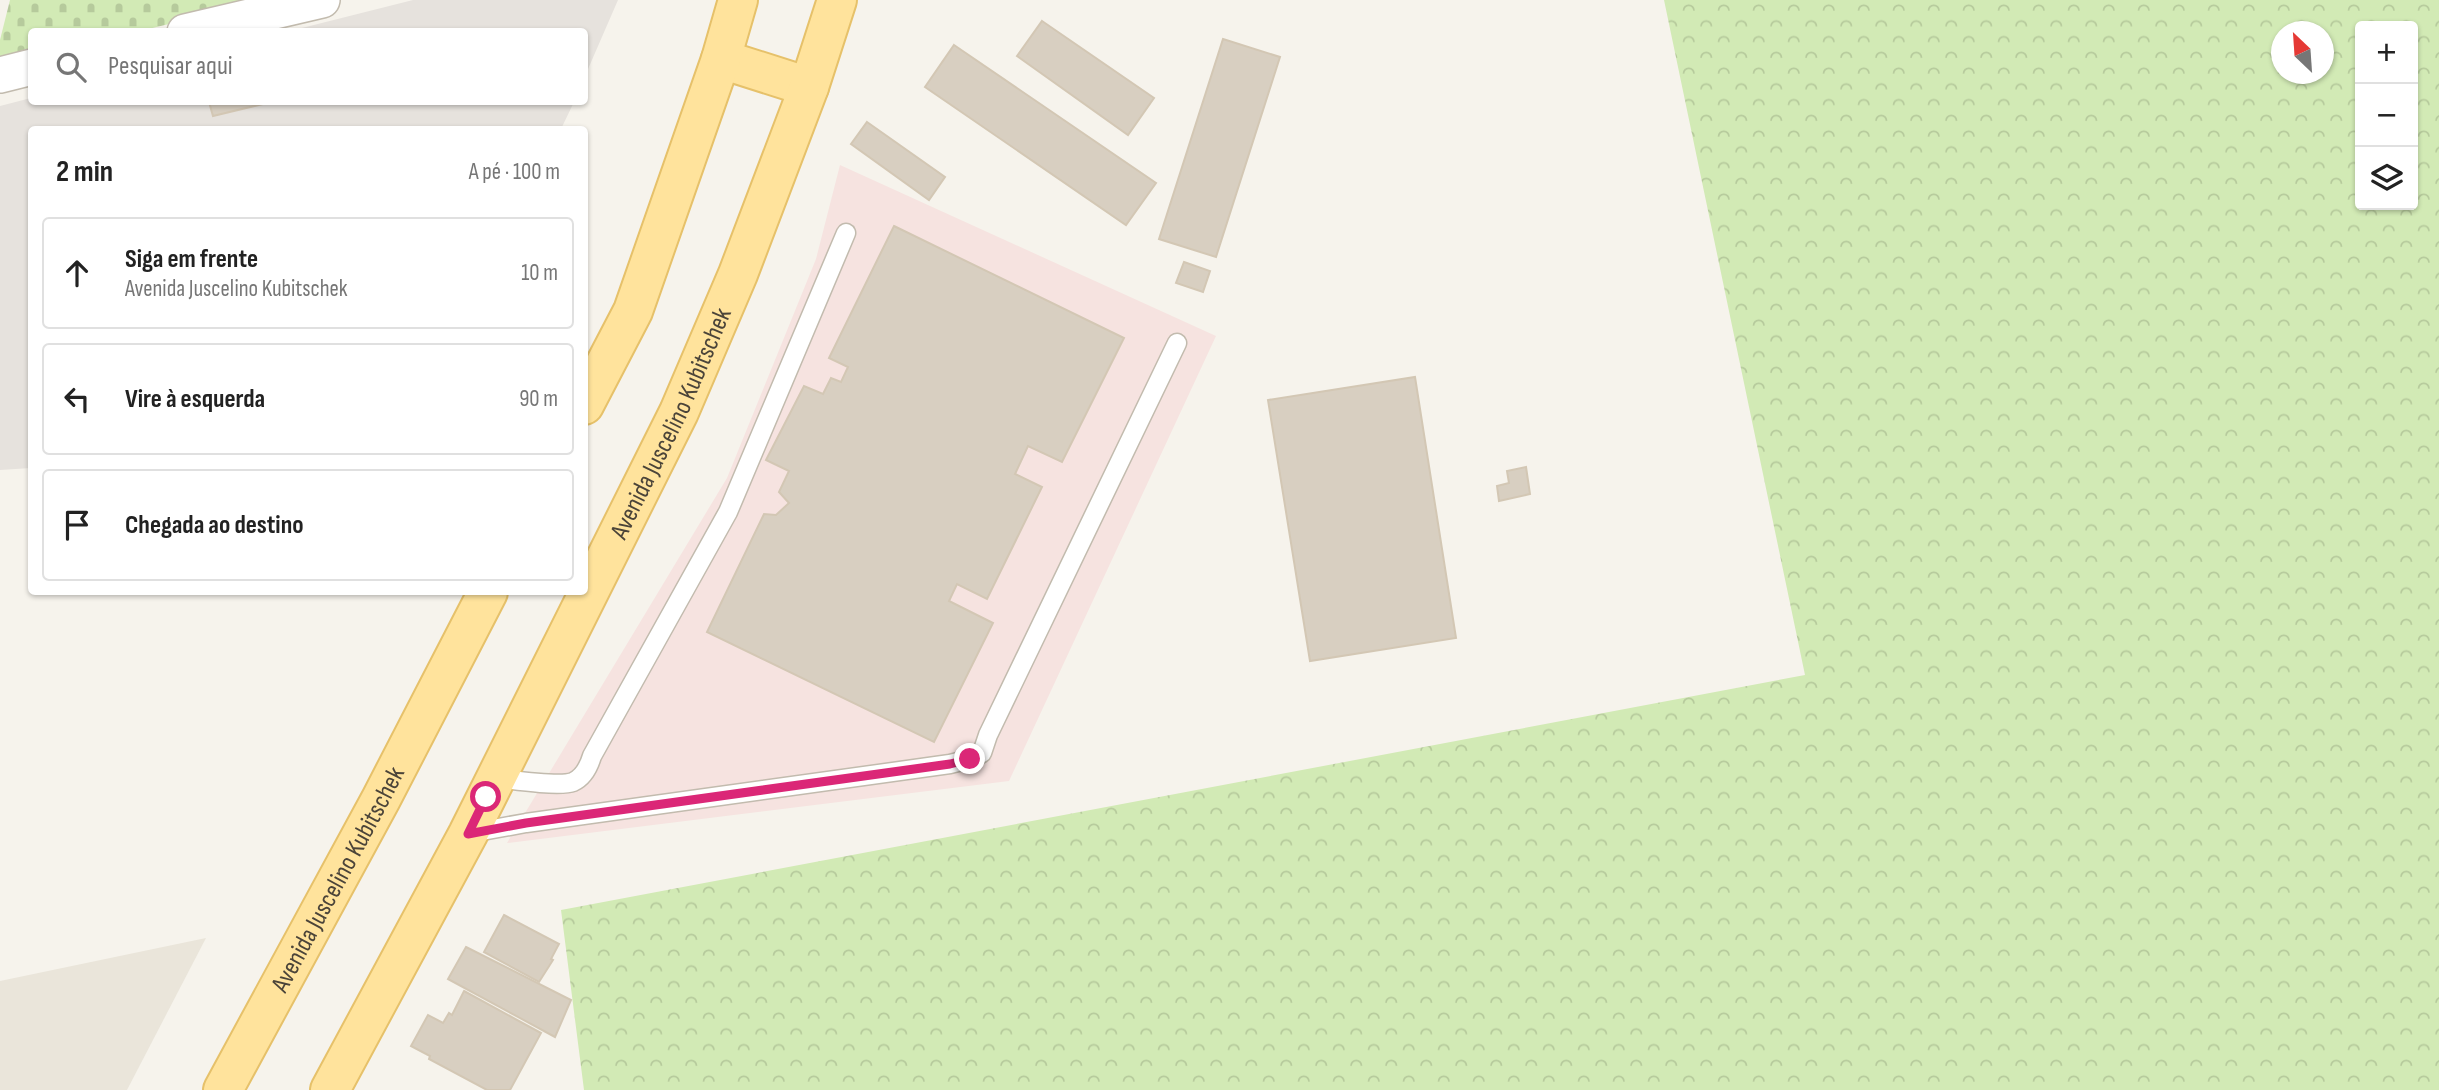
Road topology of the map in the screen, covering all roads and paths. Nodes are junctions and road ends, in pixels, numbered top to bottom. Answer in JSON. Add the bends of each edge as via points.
{"nodes":[{"id":1,"x":322,"y":0,"type":"edge"},
{"id":2,"x":738,"y":0,"type":"edge"},
{"id":3,"x":837,"y":0,"type":"edge"},
{"id":4,"x":203,"y":28,"type":"edge"},
{"id":5,"x":721,"y":59,"type":"junction"},
{"id":6,"x":28,"y":68,"type":"edge"},
{"id":7,"x":0,"y":75,"type":"edge"},
{"id":8,"x":809,"y":88,"type":"junction"},
{"id":9,"x":846,"y":233,"type":"dead end"},
{"id":10,"x":1177,"y":343,"type":"dead end"},
{"id":11,"x":588,"y":397,"type":"edge"},
{"id":12,"x":588,"y":593,"type":"edge"},
{"id":13,"x":486,"y":595,"type":"edge"},
{"id":14,"x":587,"y":595,"type":"edge"},
{"id":15,"x":496,"y":779,"type":"junction"},
{"id":16,"x":468,"y":834,"type":"junction"},
{"id":17,"x":223,"y":1090,"type":"edge"},
{"id":18,"x":330,"y":1090,"type":"edge"}],
"edges":[{"from":1,"to":4,"type":"street"},
{"from":2,"to":5,"type":"main road"},
{"from":3,"to":8,"type":"main road","name":"Avenida Juscelino Kubitschek"},
{"from":5,"to":8,"type":"main road"},
{"from":5,"to":11,"type":"main road","via":[[633,311]]},
{"from":6,"to":7,"type":"street"},
{"from":8,"to":12,"type":"main road","name":"Avenida Juscelino Kubitschek","via":[[738,274],[678,412]]},
{"from":9,"to":15,"type":"lane","via":[[728,512],[587,770],[573,782]]},
{"from":10,"to":16,"type":"lane","via":[[982,753],[950,764]]},
{"from":13,"to":17,"type":"main road","name":"Avenida Juscelino Kubitschek"},
{"from":14,"to":15,"type":"main road","name":"Avenida Juscelino Kubitschek"},
{"from":15,"to":16,"type":"main road","name":"Avenida Juscelino Kubitschek"},
{"from":16,"to":18,"type":"main road","name":"Avenida Juscelino Kubitschek"}]}
